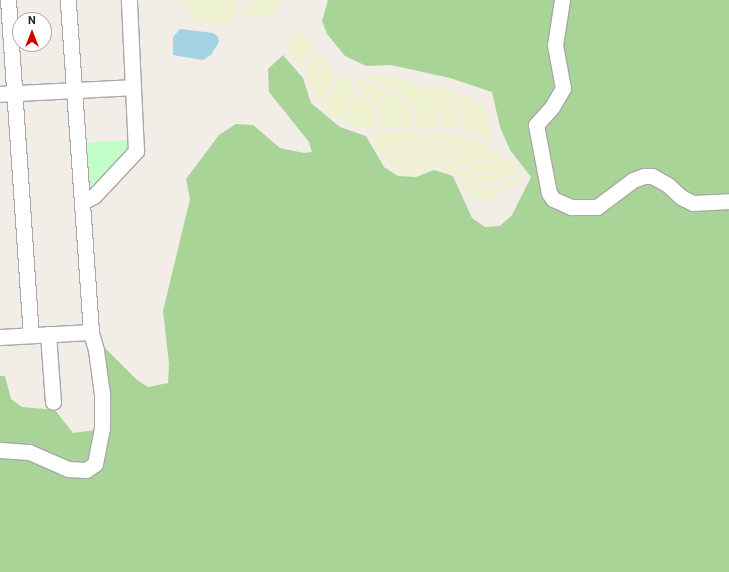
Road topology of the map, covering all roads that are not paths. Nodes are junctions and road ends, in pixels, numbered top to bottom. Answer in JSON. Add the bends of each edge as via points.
{"nodes":[{"id":1,"x":8,"y":0,"type":"edge"},
{"id":2,"x":68,"y":0,"type":"edge"},
{"id":3,"x":129,"y":0,"type":"edge"},
{"id":4,"x":562,"y":0,"type":"edge"},
{"id":5,"x":133,"y":87,"type":"junction"},
{"id":6,"x":74,"y":90,"type":"junction"},
{"id":7,"x":7,"y":94,"type":"edge"},
{"id":8,"x":729,"y":201,"type":"edge"},
{"id":9,"x":82,"y":202,"type":"junction"},
{"id":10,"x":91,"y":332,"type":"junction"},
{"id":11,"x":48,"y":334,"type":"junction"},
{"id":12,"x":31,"y":335,"type":"junction"},
{"id":13,"x":0,"y":337,"type":"edge"},
{"id":14,"x":53,"y":402,"type":"dead end"},
{"id":15,"x":0,"y":450,"type":"edge"}],
"edges":[{"from":1,"to":7,"type":"street"},
{"from":2,"to":6,"type":"street"},
{"from":3,"to":5,"type":"street"},
{"from":4,"to":8,"type":"street","via":[[555,45],[563,88],[552,107],[536,125],[550,193],[554,199],[571,207],[597,208],[633,180],[652,176],[693,203]]},
{"from":5,"to":6,"type":"street"},
{"from":5,"to":9,"type":"street","via":[[136,152],[94,196]]},
{"from":6,"to":7,"type":"street"},
{"from":6,"to":9,"type":"street"},
{"from":7,"to":12,"type":"street"},
{"from":9,"to":10,"type":"street"},
{"from":10,"to":11,"type":"street"},
{"from":10,"to":15,"type":"street","via":[[103,404],[102,429],[95,464],[86,470],[68,469],[29,452]]},
{"from":11,"to":12,"type":"street"},
{"from":11,"to":14,"type":"street"},
{"from":12,"to":13,"type":"street"}]}
